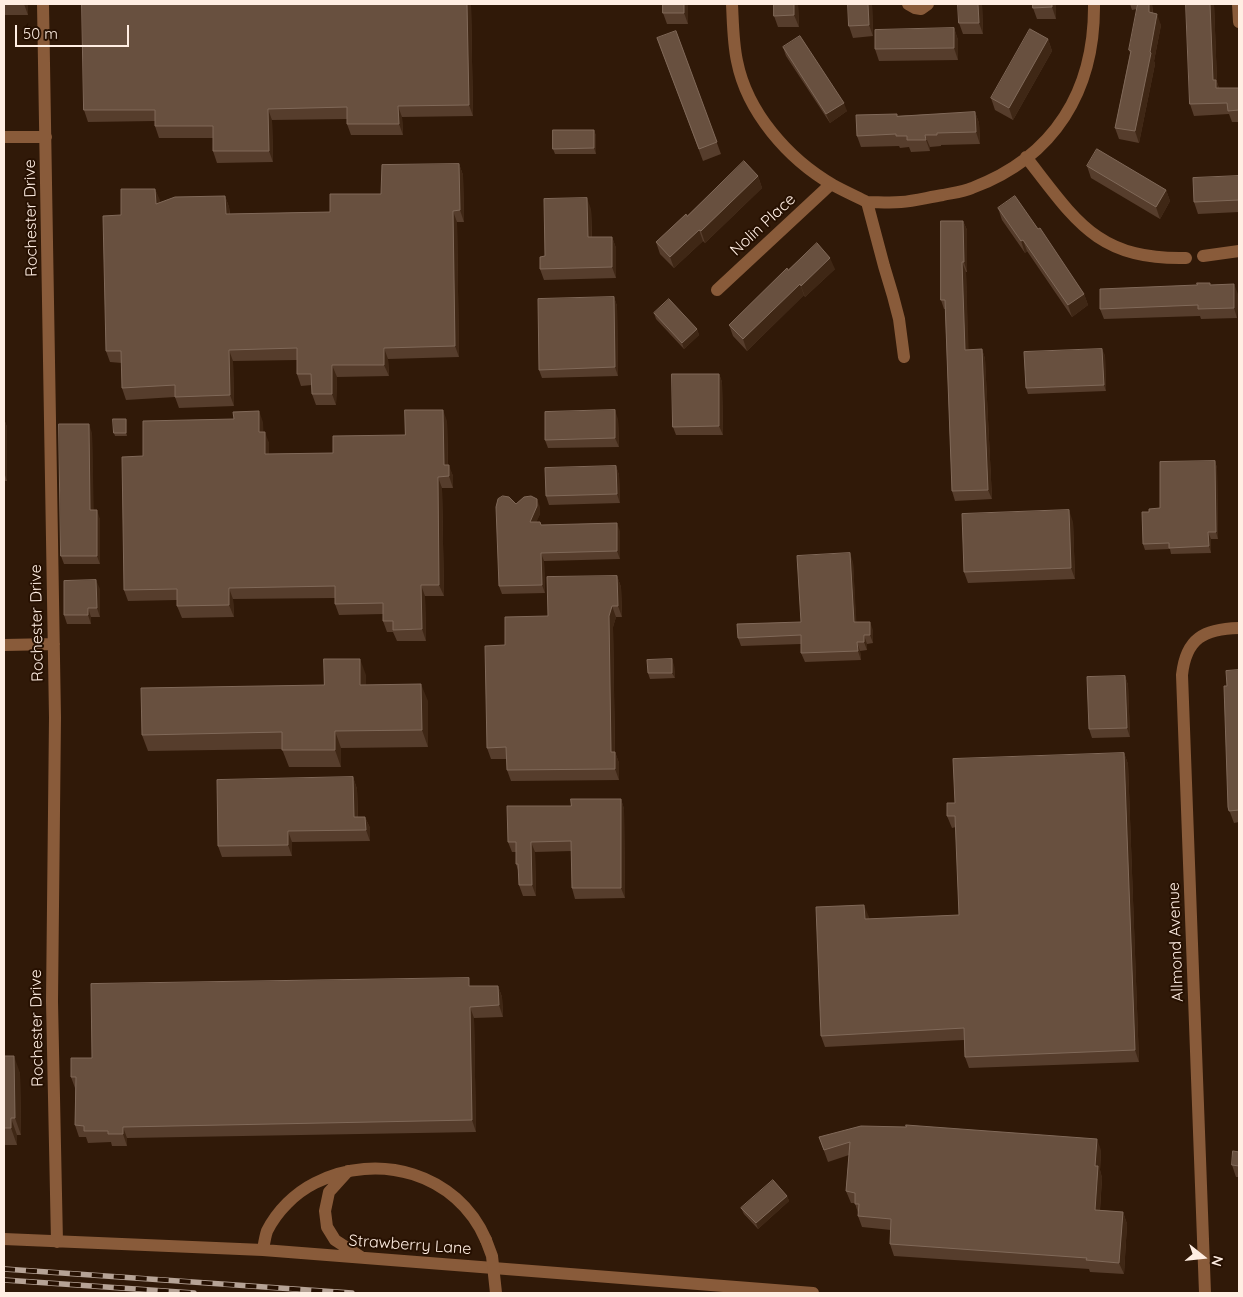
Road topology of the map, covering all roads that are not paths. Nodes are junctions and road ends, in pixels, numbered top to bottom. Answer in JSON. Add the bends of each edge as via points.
{"nodes":[{"id":1,"x":43,"y":4,"type":"edge"},
{"id":2,"x":732,"y":4,"type":"edge"},
{"id":3,"x":908,"y":4,"type":"edge"},
{"id":4,"x":928,"y":4,"type":"edge"},
{"id":5,"x":1094,"y":4,"type":"edge"},
{"id":6,"x":1238,"y":4,"type":"edge"},
{"id":7,"x":1239,"y":22,"type":"edge"},
{"id":8,"x":46,"y":137,"type":"junction"},
{"id":9,"x":4,"y":138,"type":"edge"},
{"id":10,"x":1026,"y":157,"type":"junction"},
{"id":11,"x":831,"y":184,"type":"junction"},
{"id":12,"x":867,"y":202,"type":"junction"},
{"id":13,"x":1239,"y":251,"type":"edge"},
{"id":14,"x":1203,"y":256,"type":"dead end"},
{"id":15,"x":1186,"y":258,"type":"dead end"},
{"id":16,"x":717,"y":290,"type":"dead end"},
{"id":17,"x":904,"y":356,"type":"dead end"},
{"id":18,"x":1239,"y":628,"type":"edge"},
{"id":19,"x":54,"y":644,"type":"junction"},
{"id":20,"x":4,"y":645,"type":"edge"},
{"id":21,"x":348,"y":1170,"type":"junction"},
{"id":22,"x":4,"y":1239,"type":"edge"},
{"id":23,"x":57,"y":1242,"type":"junction"},
{"id":24,"x":263,"y":1250,"type":"junction"},
{"id":25,"x":361,"y":1257,"type":"junction"},
{"id":26,"x":496,"y":1293,"type":"edge"},
{"id":27,"x":813,"y":1293,"type":"edge"},
{"id":28,"x":1205,"y":1293,"type":"edge"}],
"edges":[{"from":1,"to":8,"type":"street","name":"Rochester Drive"},
{"from":2,"to":11,"type":"street","via":[[737,62],[756,108],[765,124],[788,150]]},
{"from":3,"to":4,"type":"street","via":[[915,8]]},
{"from":5,"to":10,"type":"street","via":[[1093,40],[1081,86],[1058,127]]},
{"from":6,"to":7,"type":"street"},
{"from":8,"to":9,"type":"street"},
{"from":8,"to":19,"type":"street","name":"Rochester Drive"},
{"from":10,"to":12,"type":"street","via":[[1008,171],[972,188],[902,202]]},
{"from":10,"to":15,"type":"street","via":[[1072,215],[1102,240],[1121,250],[1148,257]]},
{"from":11,"to":12,"type":"street"},
{"from":11,"to":16,"type":"street","name":"Nolin Place"},
{"from":12,"to":17,"type":"street","via":[[897,311]]},
{"from":13,"to":14,"type":"street"},
{"from":18,"to":28,"type":"street","name":"Allmond Avenue","via":[[1210,632],[1194,642],[1186,654],[1182,675]]},
{"from":19,"to":20,"type":"street"},
{"from":19,"to":23,"type":"street","name":"Rochester Drive","via":[[52,1002]]},
{"from":21,"to":24,"type":"street","via":[[307,1187],[294,1197],[267,1232]]},
{"from":21,"to":25,"type":"street","via":[[329,1192],[325,1211],[327,1227],[335,1240]]},
{"from":21,"to":26,"type":"street","bridge":true,"via":[[401,1170],[438,1185],[455,1198],[470,1214],[486,1240],[492,1256]]},
{"from":22,"to":23,"type":"street","name":"Strawberry Lane"},
{"from":23,"to":24,"type":"street","name":"Strawberry Lane"},
{"from":24,"to":25,"type":"street","name":"Strawberry Lane"},
{"from":25,"to":27,"type":"street","name":"Strawberry Lane"}]}
